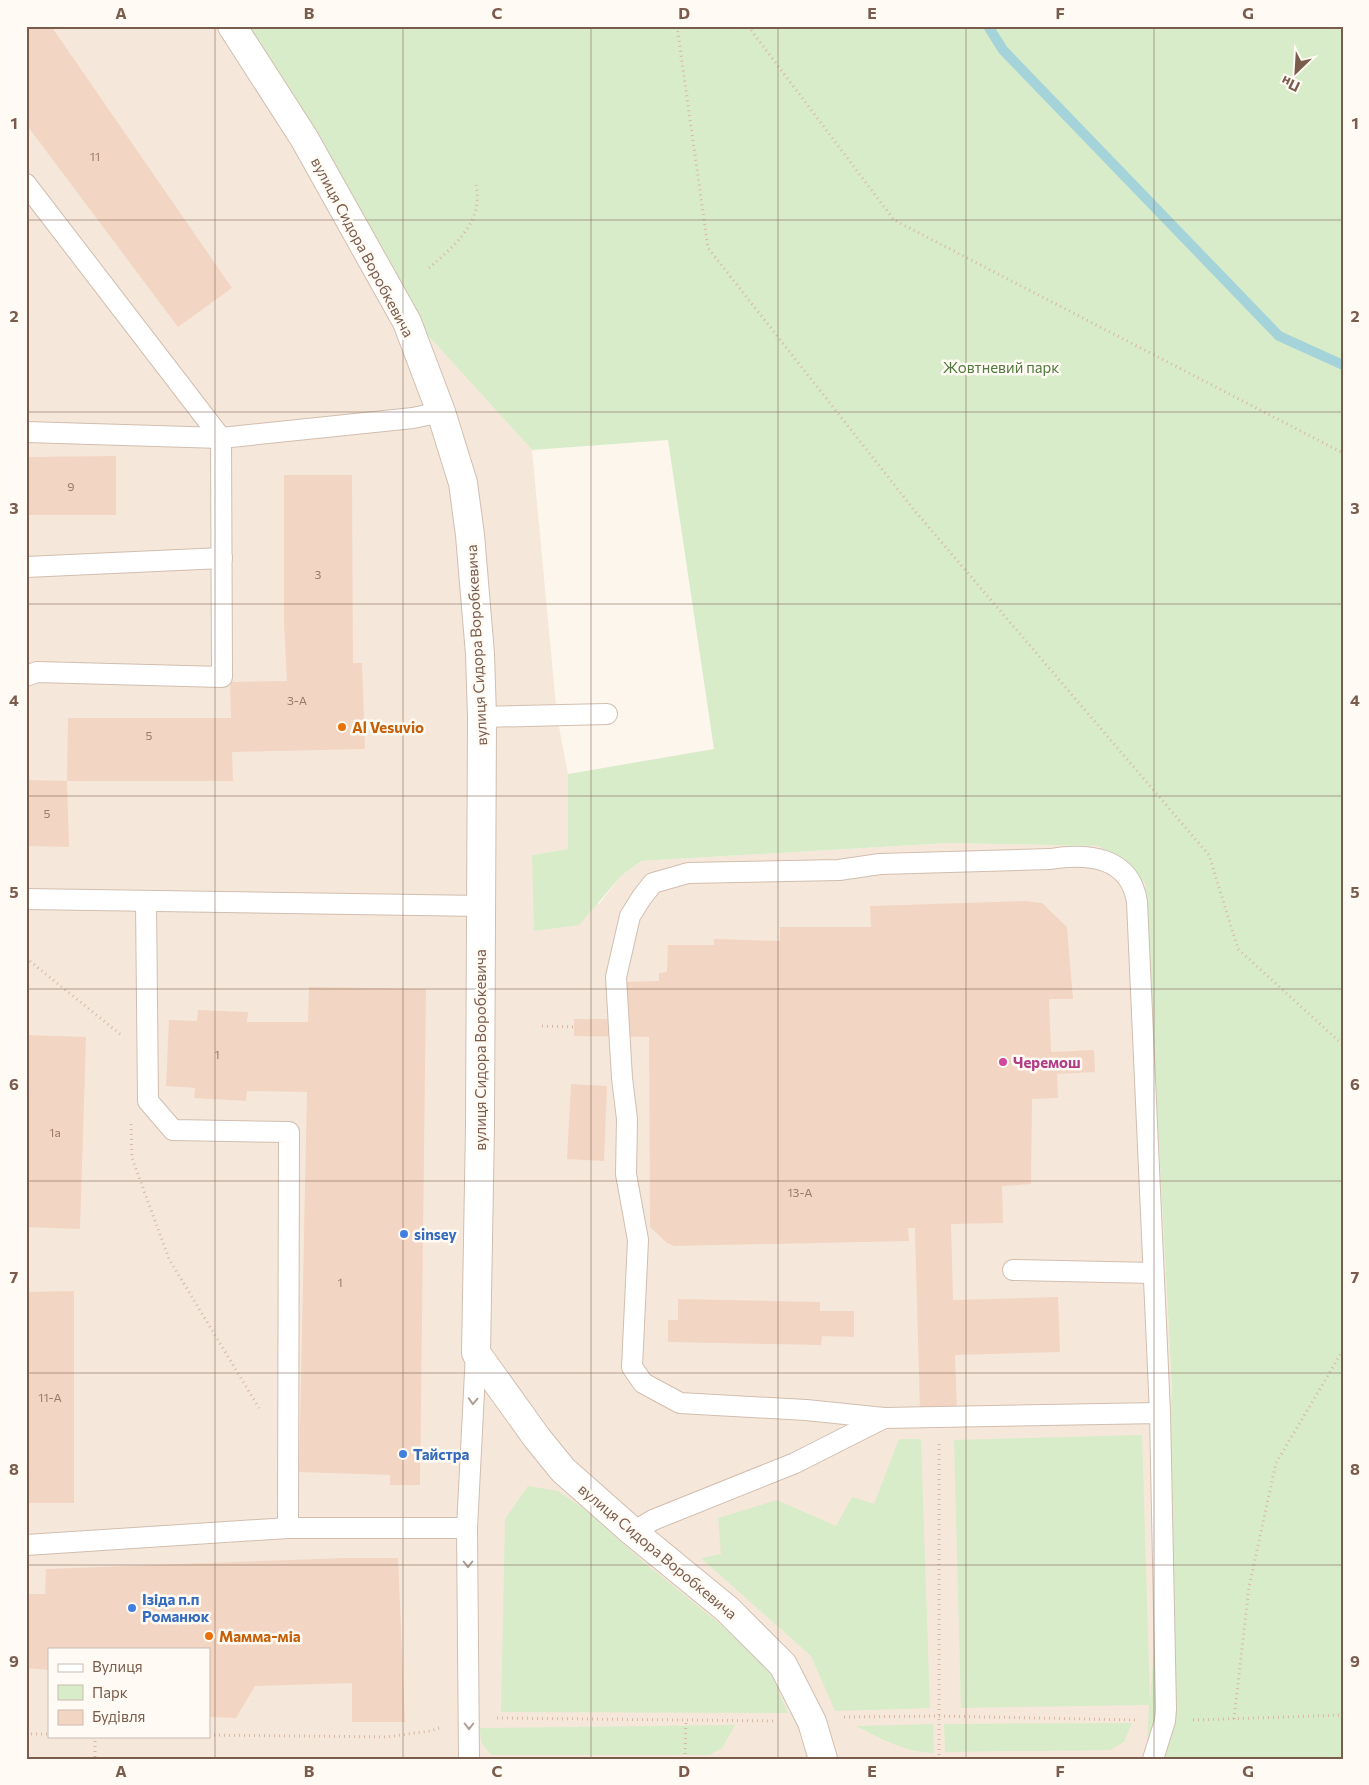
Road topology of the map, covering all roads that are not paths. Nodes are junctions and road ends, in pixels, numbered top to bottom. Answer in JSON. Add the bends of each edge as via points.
{"nodes":[{"id":1,"x":232,"y":26,"type":"edge"},
{"id":2,"x":26,"y":184,"type":"edge"},
{"id":3,"x":442,"y":412,"type":"junction"},
{"id":4,"x":26,"y":432,"type":"edge"},
{"id":5,"x":222,"y":438,"type":"junction"},
{"id":6,"x":222,"y":558,"type":"junction"},
{"id":7,"x":26,"y":567,"type":"edge"},
{"id":8,"x":26,"y":676,"type":"edge"},
{"id":9,"x":607,"y":714,"type":"dead end"},
{"id":10,"x":482,"y":716,"type":"junction"},
{"id":11,"x":26,"y":899,"type":"edge"},
{"id":12,"x":146,"y":901,"type":"junction"},
{"id":13,"x":481,"y":906,"type":"junction"},
{"id":14,"x":1013,"y":1270,"type":"dead end"},
{"id":15,"x":1153,"y":1273,"type":"junction"},
{"id":16,"x":476,"y":1352,"type":"junction"},
{"id":17,"x":1160,"y":1413,"type":"junction"},
{"id":18,"x":884,"y":1418,"type":"junction"},
{"id":19,"x":288,"y":1528,"type":"junction"},
{"id":20,"x":467,"y":1528,"type":"junction"},
{"id":21,"x":633,"y":1532,"type":"junction"},
{"id":22,"x":26,"y":1545,"type":"edge"},
{"id":23,"x":469,"y":1759,"type":"edge"},
{"id":24,"x":823,"y":1759,"type":"edge"},
{"id":25,"x":1153,"y":1759,"type":"edge"}],
"edges":[{"from":1,"to":3,"type":"street","name":"вулиця Сидора Воробкевича","via":[[304,138],[407,322]]},
{"from":2,"to":5,"type":"lane"},
{"from":3,"to":5,"type":"lane"},
{"from":3,"to":10,"type":"street","name":"вулиця Сидора Воробкевича","via":[[463,483],[470,535]]},
{"from":4,"to":5,"type":"lane"},
{"from":5,"to":6,"type":"lane"},
{"from":6,"to":7,"type":"lane"},
{"from":6,"to":8,"type":"lane","via":[[222,677],[37,672]]},
{"from":9,"to":10,"type":"lane"},
{"from":10,"to":13,"type":"street","name":"вулиця Сидора Воробкевича"},
{"from":11,"to":12,"type":"lane"},
{"from":12,"to":13,"type":"lane"},
{"from":12,"to":19,"type":"lane","via":[[148,1101],[173,1130],[289,1132]]},
{"from":13,"to":16,"type":"street","name":"вулиця Сидора Воробкевича"},
{"from":14,"to":15,"type":"lane"},
{"from":15,"to":17,"type":"lane"},
{"from":15,"to":18,"type":"lane","via":[[1137,902],[1135,889],[1113,864],[1101,858],[1076,855],[1050,859],[880,864],[839,870],[688,873],[653,884],[630,916],[616,977],[627,1119],[626,1174],[638,1240],[632,1367],[642,1383],[680,1403]]},
{"from":16,"to":20,"type":"lane","name":"вулиця Сидора Воробкевича","one_way":true},
{"from":16,"to":21,"type":"street","name":"вулиця Сидора Воробкевича","via":[[537,1438],[564,1470]]},
{"from":17,"to":18,"type":"lane"},
{"from":17,"to":25,"type":"lane","via":[[1165,1721]]},
{"from":18,"to":21,"type":"lane","via":[[795,1464],[653,1520]]},
{"from":19,"to":20,"type":"lane"},
{"from":19,"to":22,"type":"lane"},
{"from":20,"to":23,"type":"lane","name":"вулиця Сидора Воробкевича","one_way":true},
{"from":21,"to":24,"type":"street","name":"вулиця Сидора Воробкевича","via":[[727,1608],[783,1665],[812,1722]]}]}
